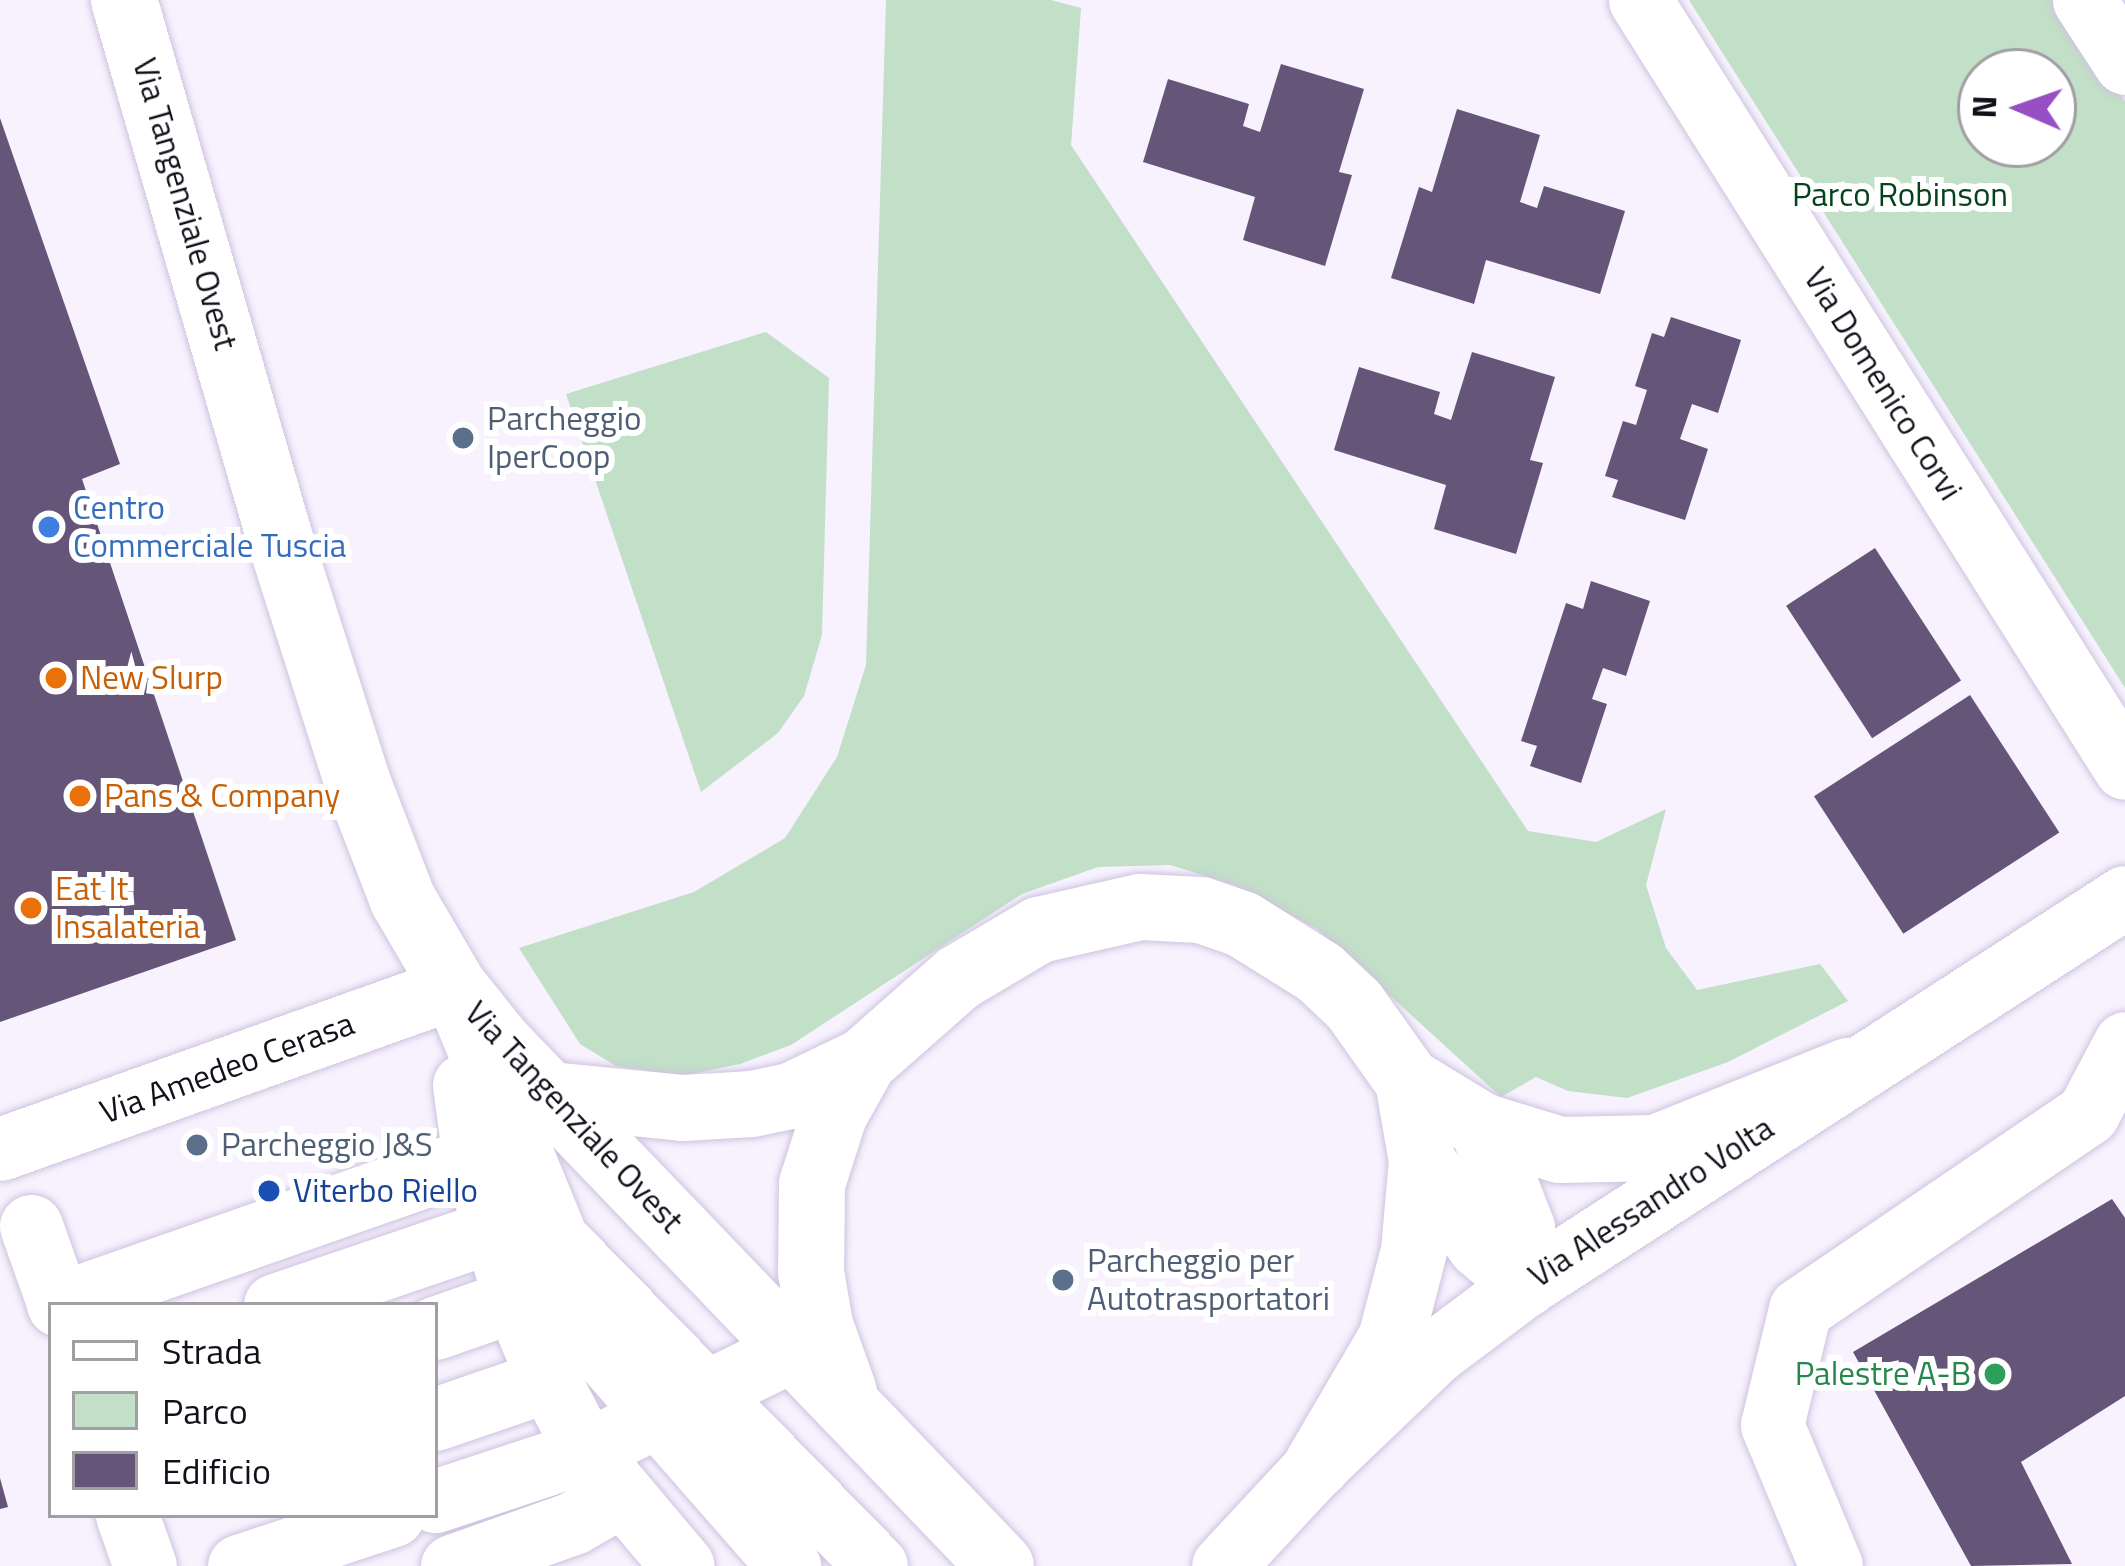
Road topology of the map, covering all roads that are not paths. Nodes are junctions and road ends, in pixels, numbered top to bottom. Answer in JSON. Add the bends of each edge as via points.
{"nodes":[{"id":1,"x":1640,"y":0,"type":"edge"},
{"id":2,"x":2084,"y":0,"type":"edge"},
{"id":3,"x":124,"y":17,"type":"edge"},
{"id":4,"x":2125,"y":63,"type":"edge"},
{"id":5,"x":2125,"y":768,"type":"edge"},
{"id":6,"x":2125,"y":897,"type":"edge"},
{"id":7,"x":454,"y":987,"type":"junction"},
{"id":8,"x":2125,"y":1043,"type":"edge"},
{"id":9,"x":864,"y":1061,"type":"junction"},
{"id":10,"x":1849,"y":1071,"type":"junction"},
{"id":11,"x":1408,"y":1081,"type":"junction"},
{"id":12,"x":551,"y":1095,"type":"junction"},
{"id":13,"x":1482,"y":1126,"type":"junction"},
{"id":14,"x":0,"y":1150,"type":"edge"},
{"id":15,"x":475,"y":1158,"type":"junction"},
{"id":16,"x":1422,"y":1161,"type":"junction"},
{"id":17,"x":31,"y":1226,"type":"dead end"},
{"id":18,"x":495,"y":1230,"type":"junction"},
{"id":19,"x":1526,"y":1284,"type":"junction"},
{"id":20,"x":515,"y":1300,"type":"junction"},
{"id":21,"x":58,"y":1302,"type":"edge"},
{"id":22,"x":65,"y":1302,"type":"edge"},
{"id":23,"x":284,"y":1302,"type":"edge"},
{"id":24,"x":438,"y":1327,"type":"edge"},
{"id":25,"x":792,"y":1350,"type":"junction"},
{"id":26,"x":549,"y":1380,"type":"junction"},
{"id":27,"x":684,"y":1406,"type":"junction"},
{"id":28,"x":849,"y":1406,"type":"junction"},
{"id":29,"x":438,"y":1418,"type":"edge"},
{"id":30,"x":1317,"y":1465,"type":"junction"},
{"id":31,"x":603,"y":1474,"type":"junction"},
{"id":32,"x":438,"y":1501,"type":"edge"},
{"id":33,"x":384,"y":1518,"type":"edge"},
{"id":34,"x":239,"y":1566,"type":"edge"},
{"id":35,"x":452,"y":1566,"type":"edge"},
{"id":36,"x":683,"y":1566,"type":"edge"},
{"id":37,"x":789,"y":1566,"type":"edge"},
{"id":38,"x":876,"y":1566,"type":"edge"},
{"id":39,"x":1001,"y":1566,"type":"edge"},
{"id":40,"x":1223,"y":1566,"type":"edge"},
{"id":41,"x":1831,"y":1566,"type":"edge"}],
"edges":[{"from":1,"to":5,"type":"street","name":"Via Domenico Corvi"},
{"from":2,"to":4,"type":"street"},
{"from":3,"to":7,"type":"main road","name":"Via Tangenziale Ovest","via":[[357,781],[403,899]]},
{"from":6,"to":10,"type":"street","name":"Via Alessandro Volta"},
{"from":7,"to":12,"type":"main road","name":"Via Tangenziale Ovest"},
{"from":7,"to":14,"type":"street","name":"Via Amedeo Cerasa"},
{"from":7,"to":15,"type":"street"},
{"from":7,"to":27,"type":"street","via":[[556,1240]]},
{"from":8,"to":41,"type":"street","via":[[2088,1112],[1800,1309],[1772,1425]]},
{"from":9,"to":11,"type":"main road","via":[[958,978],[1039,930],[1139,907],[1201,910],[1280,946],[1354,1005]]},
{"from":9,"to":12,"type":"main road","via":[[791,1096],[752,1104],[640,1106]]},
{"from":9,"to":28,"type":"main road","via":[[821,1149],[809,1222],[820,1325]]},
{"from":10,"to":13,"type":"main road","via":[[1657,1148],[1560,1150]]},
{"from":10,"to":19,"type":"street","name":"Via Alessandro Volta"},
{"from":11,"to":13,"type":"main road"},
{"from":11,"to":16,"type":"main road"},
{"from":12,"to":25,"type":"main road","name":"Via Tangenziale Ovest"},
{"from":13,"to":19,"type":"main road","via":[[1522,1228]]},
{"from":15,"to":18,"type":"street"},
{"from":15,"to":22,"type":"street"},
{"from":16,"to":19,"type":"main road","via":[[1480,1245]]},
{"from":16,"to":30,"type":"main road","via":[[1414,1251],[1391,1339]]},
{"from":17,"to":21,"type":"street"},
{"from":18,"to":20,"type":"street"},
{"from":18,"to":23,"type":"street"},
{"from":18,"to":27,"type":"street"},
{"from":19,"to":30,"type":"street","name":"Via Alessandro Volta","via":[[1434,1353]]},
{"from":20,"to":24,"type":"street"},
{"from":20,"to":26,"type":"street"},
{"from":25,"to":27,"type":"street"},
{"from":25,"to":28,"type":"main road","name":"Via Tangenziale Ovest"},
{"from":26,"to":29,"type":"street"},
{"from":26,"to":31,"type":"street"},
{"from":27,"to":31,"type":"street"},
{"from":27,"to":37,"type":"street"},
{"from":27,"to":38,"type":"street"},
{"from":28,"to":39,"type":"main road","name":"Via Tangenziale Ovest"},
{"from":30,"to":40,"type":"street","name":"Via Alessandro Volta"},
{"from":31,"to":32,"type":"street"},
{"from":31,"to":35,"type":"street","via":[[573,1523]]},
{"from":31,"to":36,"type":"street"},
{"from":33,"to":34,"type":"street"}]}
